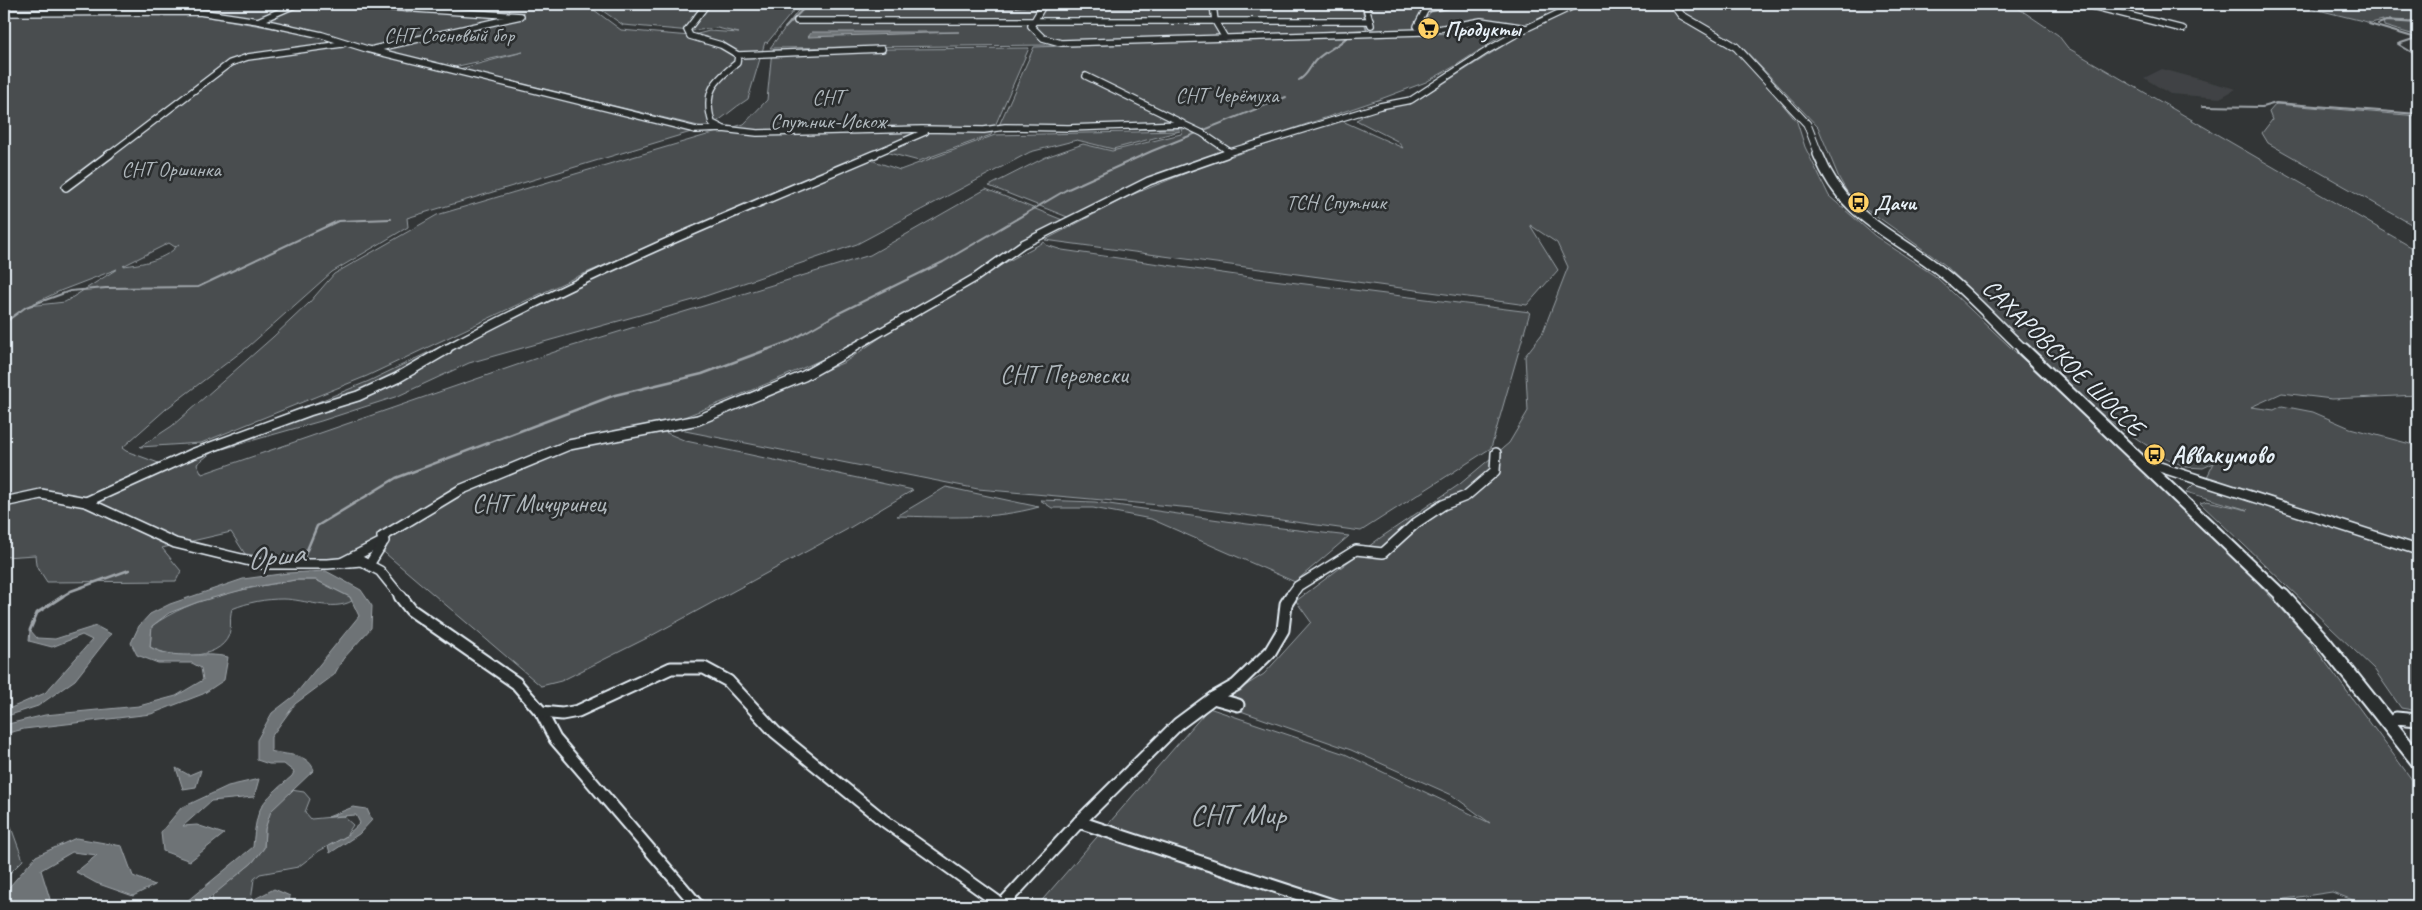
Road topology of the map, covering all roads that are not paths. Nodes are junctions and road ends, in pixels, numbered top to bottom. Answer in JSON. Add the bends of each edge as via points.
{"nodes":[{"id":1,"x":296,"y":4,"type":"edge"},
{"id":2,"x":341,"y":4,"type":"edge"},
{"id":3,"x":707,"y":4,"type":"edge"},
{"id":4,"x":1044,"y":4,"type":"edge"},
{"id":5,"x":1098,"y":4,"type":"edge"},
{"id":6,"x":1214,"y":4,"type":"edge"},
{"id":7,"x":1365,"y":4,"type":"edge"},
{"id":8,"x":1422,"y":4,"type":"edge"},
{"id":9,"x":1454,"y":4,"type":"edge"},
{"id":10,"x":1578,"y":4,"type":"edge"},
{"id":11,"x":1673,"y":4,"type":"edge"},
{"id":12,"x":2084,"y":4,"type":"edge"},
{"id":13,"x":1426,"y":9,"type":"junction"},
{"id":14,"x":4,"y":14,"type":"edge"},
{"id":15,"x":258,"y":21,"type":"junction"},
{"id":16,"x":796,"y":21,"type":"dead end"},
{"id":17,"x":1033,"y":21,"type":"junction"},
{"id":18,"x":1215,"y":21,"type":"junction"},
{"id":19,"x":1370,"y":21,"type":"junction"},
{"id":20,"x":1527,"y":28,"type":"junction"},
{"id":21,"x":2184,"y":29,"type":"dead end"},
{"id":22,"x":1372,"y":32,"type":"junction"},
{"id":23,"x":1422,"y":32,"type":"junction"},
{"id":24,"x":1225,"y":38,"type":"junction"},
{"id":25,"x":348,"y":43,"type":"junction"},
{"id":26,"x":367,"y":49,"type":"junction"},
{"id":27,"x":882,"y":49,"type":"dead end"},
{"id":28,"x":738,"y":55,"type":"junction"},
{"id":29,"x":1086,"y":76,"type":"dead end"},
{"id":30,"x":1183,"y":124,"type":"junction"},
{"id":31,"x":723,"y":129,"type":"junction"},
{"id":32,"x":937,"y":129,"type":"junction"},
{"id":33,"x":1230,"y":152,"type":"junction"},
{"id":34,"x":66,"y":187,"type":"dead end"},
{"id":35,"x":1496,"y":453,"type":"dead end"},
{"id":36,"x":2141,"y":462,"type":"junction"},
{"id":37,"x":4,"y":502,"type":"edge"},
{"id":38,"x":86,"y":502,"type":"junction"},
{"id":39,"x":384,"y":541,"type":"junction"},
{"id":40,"x":2418,"y":550,"type":"edge"},
{"id":41,"x":343,"y":562,"type":"junction"},
{"id":42,"x":369,"y":565,"type":"junction"},
{"id":43,"x":1213,"y":698,"type":"junction"},
{"id":44,"x":1238,"y":705,"type":"dead end"},
{"id":45,"x":542,"y":712,"type":"junction"},
{"id":46,"x":2418,"y":720,"type":"edge"},
{"id":47,"x":2391,"y":724,"type":"junction"},
{"id":48,"x":2418,"y":761,"type":"edge"},
{"id":49,"x":1079,"y":822,"type":"junction"},
{"id":50,"x":698,"y":906,"type":"edge"},
{"id":51,"x":1001,"y":906,"type":"edge"},
{"id":52,"x":1335,"y":906,"type":"edge"}],
"edges":[{"from":1,"to":15,"type":"street"},
{"from":2,"to":26,"type":"street","via":[[521,16]]},
{"from":3,"to":28,"type":"street","via":[[687,30],[690,36],[732,49]]},
{"from":4,"to":17,"type":"street"},
{"from":5,"to":6,"type":"street"},
{"from":6,"to":18,"type":"street"},
{"from":7,"to":19,"type":"street"},
{"from":8,"to":13,"type":"street"},
{"from":9,"to":13,"type":"street"},
{"from":10,"to":20,"type":"street"},
{"from":11,"to":36,"type":"main road","name":"САХАРОВСКОЕ ШОССЕ","via":[[1681,15],[1736,46],[1807,124],[1829,178],[1853,209],[1943,273]]},
{"from":12,"to":21,"type":"street"},
{"from":13,"to":23,"type":"street","via":[[1417,26]]},
{"from":14,"to":15,"type":"street","via":[[200,12]]},
{"from":15,"to":25,"type":"street"},
{"from":16,"to":17,"type":"street"},
{"from":17,"to":18,"type":"street"},
{"from":17,"to":24,"type":"street","via":[[1033,29],[1043,38],[1061,43]]},
{"from":18,"to":19,"type":"street"},
{"from":18,"to":24,"type":"street"},
{"from":19,"to":22,"type":"street"},
{"from":20,"to":23,"type":"street","via":[[1481,20]]},
{"from":20,"to":33,"type":"street","via":[[1412,100],[1361,111]]},
{"from":22,"to":23,"type":"street"},
{"from":22,"to":24,"type":"street"},
{"from":25,"to":26,"type":"street"},
{"from":25,"to":34,"type":"street","via":[[248,57],[230,63]]},
{"from":26,"to":31,"type":"street","via":[[696,130]]},
{"from":27,"to":28,"type":"street"},
{"from":28,"to":31,"type":"street","via":[[737,63],[718,78],[708,93],[708,112],[712,123]]},
{"from":29,"to":30,"type":"street"},
{"from":30,"to":32,"type":"street"},
{"from":30,"to":33,"type":"street"},
{"from":31,"to":32,"type":"street","via":[[757,133]]},
{"from":32,"to":38,"type":"street","via":[[920,133],[625,260],[524,307],[397,378],[358,396],[186,456]]},
{"from":33,"to":39,"type":"street","via":[[1148,181],[1023,244],[975,278],[804,376],[698,420],[569,445],[527,461],[460,490],[417,514],[382,536]]},
{"from":35,"to":43,"type":"street","via":[[1495,472],[1466,496],[1442,505],[1416,523],[1383,553],[1356,550],[1298,586],[1286,604],[1283,630],[1270,652],[1236,686]]},
{"from":36,"to":40,"type":"street"},
{"from":36,"to":47,"type":"main road","name":"САХАРОВСКОЕ ШОССЕ","via":[[2307,622]]},
{"from":37,"to":38,"type":"street","via":[[41,494]]},
{"from":38,"to":41,"type":"street","via":[[175,543],[227,556],[262,564]]},
{"from":39,"to":41,"type":"street"},
{"from":39,"to":42,"type":"street"},
{"from":41,"to":42,"type":"street","via":[[361,561]]},
{"from":42,"to":45,"type":"street","via":[[380,571],[411,610],[516,683]]},
{"from":43,"to":44,"type":"street"},
{"from":43,"to":49,"type":"street","via":[[1178,724]]},
{"from":45,"to":50,"type":"street","via":[[555,739]]},
{"from":45,"to":51,"type":"street","via":[[562,714],[578,711],[671,668],[704,668],[728,681],[775,732],[883,820]]},
{"from":46,"to":47,"type":"street","via":[[2396,718]]},
{"from":47,"to":48,"type":"main road","name":"САХАРОВСКОЕ ШОССЕ"},
{"from":49,"to":51,"type":"street"},
{"from":49,"to":52,"type":"street"}]}
